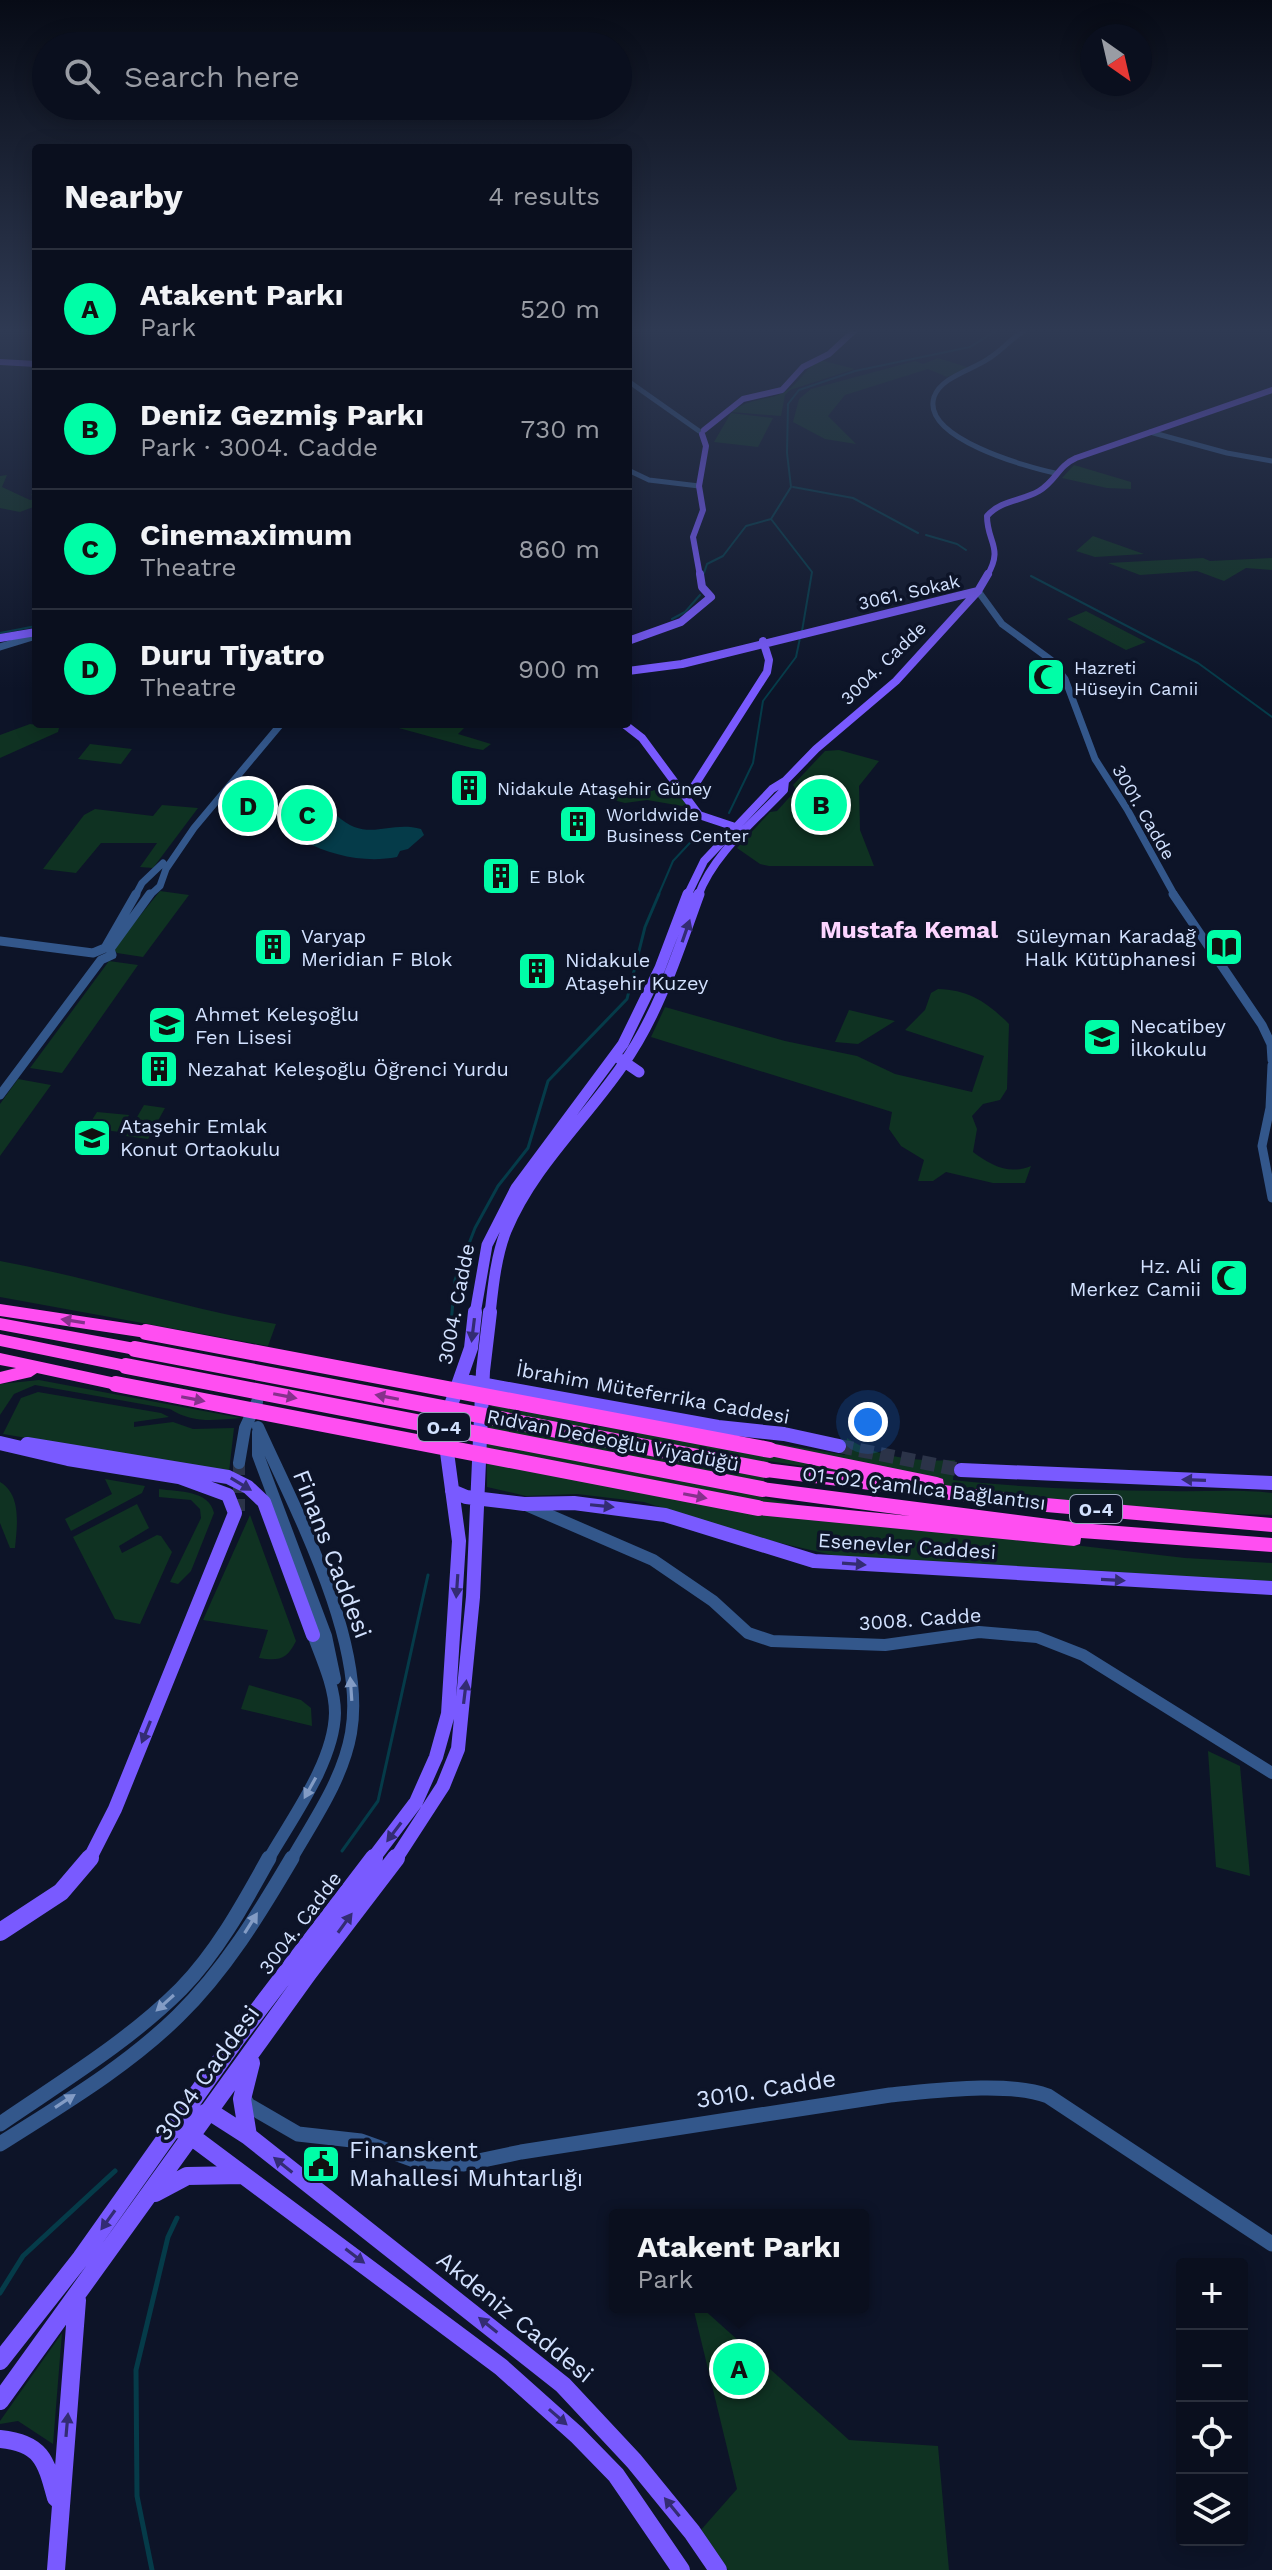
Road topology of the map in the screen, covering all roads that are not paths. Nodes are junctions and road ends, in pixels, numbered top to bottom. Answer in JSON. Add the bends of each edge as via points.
{"nodes":[{"id":1,"x":705,"y":449,"type":"edge"},
{"id":2,"x":980,"y":449,"type":"edge"},
{"id":3,"x":1102,"y":449,"type":"edge"},
{"id":4,"x":1215,"y":449,"type":"edge"},
{"id":5,"x":1225,"y":449,"type":"edge"},
{"id":6,"x":1272,"y":460,"type":"edge"},
{"id":7,"x":632,"y":472,"type":"edge"},
{"id":8,"x":1055,"y":473,"type":"junction"},
{"id":9,"x":699,"y":486,"type":"junction"},
{"id":10,"x":978,"y":591,"type":"junction"},
{"id":11,"x":32,"y":635,"type":"edge"},
{"id":12,"x":32,"y":636,"type":"edge"},
{"id":13,"x":0,"y":639,"type":"edge"},
{"id":14,"x":632,"y":640,"type":"edge"},
{"id":15,"x":764,"y":642,"type":"junction"},
{"id":16,"x":0,"y":647,"type":"edge"},
{"id":17,"x":632,"y":668,"type":"edge"},
{"id":18,"x":271,"y":728,"type":"edge"},
{"id":19,"x":278,"y":728,"type":"edge"},
{"id":20,"x":630,"y":728,"type":"edge"},
{"id":21,"x":689,"y":794,"type":"junction"},
{"id":22,"x":739,"y":830,"type":"junction"},
{"id":23,"x":160,"y":882,"type":"junction"},
{"id":24,"x":145,"y":884,"type":"junction"},
{"id":25,"x":153,"y":890,"type":"junction"},
{"id":26,"x":0,"y":941,"type":"edge"},
{"id":27,"x":107,"y":948,"type":"junction"},
{"id":28,"x":96,"y":958,"type":"junction"},
{"id":29,"x":1272,"y":1062,"type":"edge"},
{"id":30,"x":619,"y":1063,"type":"junction"},
{"id":31,"x":0,"y":1085,"type":"edge"},
{"id":32,"x":0,"y":1095,"type":"edge"},
{"id":33,"x":1272,"y":1198,"type":"edge"},
{"id":34,"x":0,"y":1310,"type":"edge"},
{"id":35,"x":0,"y":1324,"type":"edge"},
{"id":36,"x":0,"y":1340,"type":"edge"},
{"id":37,"x":0,"y":1359,"type":"edge"},
{"id":38,"x":44,"y":1370,"type":"junction"},
{"id":39,"x":0,"y":1378,"type":"edge"},
{"id":40,"x":483,"y":1384,"type":"junction"},
{"id":41,"x":460,"y":1385,"type":"junction"},
{"id":42,"x":258,"y":1427,"type":"junction"},
{"id":43,"x":0,"y":1443,"type":"edge"},
{"id":44,"x":839,"y":1446,"type":"tunnel mouth"},
{"id":45,"x":239,"y":1463,"type":"tunnel mouth"},
{"id":46,"x":766,"y":1470,"type":"joint"},
{"id":47,"x":961,"y":1470,"type":"tunnel mouth"},
{"id":48,"x":1272,"y":1483,"type":"edge"},
{"id":49,"x":762,"y":1489,"type":"joint"},
{"id":50,"x":452,"y":1491,"type":"junction"},
{"id":51,"x":477,"y":1498,"type":"junction"},
{"id":52,"x":991,"y":1499,"type":"junction"},
{"id":53,"x":524,"y":1504,"type":"junction"},
{"id":54,"x":238,"y":1522,"type":"tunnel mouth"},
{"id":55,"x":1272,"y":1522,"type":"edge"},
{"id":56,"x":1198,"y":1542,"type":"junction"},
{"id":57,"x":1272,"y":1545,"type":"edge"},
{"id":58,"x":1272,"y":1588,"type":"edge"},
{"id":59,"x":313,"y":1635,"type":"joint"},
{"id":60,"x":175,"y":1660,"type":"junction"},
{"id":61,"x":335,"y":1713,"type":"junction"},
{"id":62,"x":450,"y":1768,"type":"joint"},
{"id":63,"x":1272,"y":1773,"type":"edge"},
{"id":64,"x":0,"y":1932,"type":"edge"},
{"id":65,"x":267,"y":2031,"type":"junction"},
{"id":66,"x":202,"y":2088,"type":"junction"},
{"id":67,"x":241,"y":2095,"type":"junction"},
{"id":68,"x":209,"y":2111,"type":"junction"},
{"id":69,"x":0,"y":2124,"type":"edge"},
{"id":70,"x":192,"y":2129,"type":"junction"},
{"id":71,"x":172,"y":2131,"type":"junction"},
{"id":72,"x":248,"y":2136,"type":"junction"},
{"id":73,"x":0,"y":2144,"type":"edge"},
{"id":74,"x":247,"y":2175,"type":"junction"},
{"id":75,"x":137,"y":2208,"type":"junction"},
{"id":76,"x":1272,"y":2244,"type":"edge"},
{"id":77,"x":77,"y":2296,"type":"junction"},
{"id":78,"x":0,"y":2361,"type":"edge"},
{"id":79,"x":0,"y":2401,"type":"edge"},
{"id":80,"x":0,"y":2439,"type":"edge"},
{"id":81,"x":57,"y":2503,"type":"junction"},
{"id":82,"x":56,"y":2570,"type":"edge"},
{"id":83,"x":681,"y":2570,"type":"edge"},
{"id":84,"x":718,"y":2570,"type":"edge"}],
"edges":[{"from":1,"to":9,"type":"main road"},
{"from":2,"to":8,"type":"street"},
{"from":3,"to":8,"type":"main road","via":[[1067,462]]},
{"from":4,"to":6,"type":"street"},
{"from":5,"to":6,"type":"street"},
{"from":7,"to":9,"type":"street","via":[[649,480]]},
{"from":8,"to":10,"type":"main road","name":"3004. Cadde","via":[[1046,487],[1002,503],[987,516],[996,561]]},
{"from":9,"to":14,"type":"main road","via":[[703,510],[693,537],[702,587],[711,597],[681,622]]},
{"from":10,"to":15,"type":"main road","name":"3061. Sokak"},
{"from":10,"to":22,"type":"main road","name":"3004. Cadde","via":[[896,681],[816,749],[785,781],[784,790]]},
{"from":10,"to":29,"type":"street","name":"3001. Cadde","via":[[1002,624],[1051,660],[1065,679],[1095,759],[1167,885],[1262,1025]]},
{"from":11,"to":13,"type":"main road"},
{"from":12,"to":16,"type":"street"},
{"from":15,"to":17,"type":"main road","name":"3061. Sokak"},
{"from":15,"to":21,"type":"main road","via":[[769,660],[763,680]]},
{"from":18,"to":24,"type":"street"},
{"from":19,"to":23,"type":"street","via":[[200,821]]},
{"from":20,"to":21,"type":"main road"},
{"from":21,"to":22,"type":"main road","via":[[699,815]]},
{"from":30,"to":22,"type":"main road","name":"3004. Cadde","one_way":true,"via":[[672,974],[706,875]]},
{"from":22,"to":30,"type":"main road","name":"3004. Cadde","via":[[695,876]]},
{"from":23,"to":24,"type":"street"},
{"from":23,"to":25,"type":"street"},
{"from":24,"to":25,"type":"street"},
{"from":24,"to":27,"type":"street"},
{"from":25,"to":27,"type":"street"},
{"from":26,"to":28,"type":"street"},
{"from":27,"to":28,"type":"street","via":[[110,957]]},
{"from":28,"to":31,"type":"street"},
{"from":28,"to":32,"type":"street"},
{"from":29,"to":33,"type":"street","name":"3001. Cadde","via":[[1262,1146]]},
{"from":30,"to":30,"type":"main road","via":[[627,1072],[639,1072]]},
{"from":30,"to":40,"type":"main road","name":"3004. Cadde","via":[[534,1181],[506,1231],[494,1279]]},
{"from":30,"to":41,"type":"main road","name":"3004. Cadde","one_way":true,"via":[[516,1188],[499,1219],[480,1273],[471,1348]]},
{"from":52,"to":34,"type":"highway","one_way":true,"bridge":true,"via":[[770,1450],[146,1332]]},
{"from":46,"to":35,"type":"highway","name":"Rıdvan Dedeoğlu Viyadüğü","number":"O-4","one_way":true,"bridge":true},
{"from":36,"to":49,"type":"highway","name":"Rıdvan Dedeoğlu Viyadüğü","number":"O-4","one_way":true,"bridge":true},
{"from":37,"to":38,"type":"highway"},
{"from":38,"to":39,"type":"highway"},
{"from":38,"to":56,"type":"highway","one_way":true,"bridge":true,"via":[[758,1508],[1107,1542]]},
{"from":40,"to":41,"type":"main road","name":"İbrahim Müteferrika Caddesi"},
{"from":40,"to":44,"type":"main road","name":"İbrahim Müteferrika Caddesi"},
{"from":40,"to":51,"type":"main road","name":"3004. Cadde"},
{"from":41,"to":50,"type":"main road","name":"3004. Cadde","via":[[451,1405],[446,1445]]},
{"from":42,"to":45,"type":"street","via":[[257,1402],[245,1428]]},
{"from":42,"to":61,"type":"street","name":"Finans Caddesi","via":[[258,1455],[326,1636],[336,1681]]},
{"from":73,"to":42,"type":"street","name":"Finans Caddesi","one_way":true,"via":[[115,2069],[196,1997],[234,1949],[293,1856],[347,1750],[353,1717],[349,1657]]},
{"from":43,"to":59,"type":"main road","one_way":true,"via":[[185,1467],[248,1487],[264,1502]]},
{"from":43,"to":60,"type":"main road","via":[[164,1474],[228,1495],[235,1513]]},
{"from":46,"to":52,"type":"highway","name":"O1-O2 Çamlıca Bağlantısı","number":"O-4"},
{"from":48,"to":47,"type":"main road","one_way":true},
{"from":49,"to":56,"type":"highway","name":"O1-O2 Çamlıca Bağlantısı","number":"O-4"},
{"from":50,"to":51,"type":"main road","name":"Esenevler Caddesi"},
{"from":50,"to":66,"type":"main road","name":"3004. Cadde","one_way":true,"via":[[458,1584],[448,1714],[436,1757],[416,1802]]},
{"from":51,"to":53,"type":"main road","name":"Esenevler Caddesi"},
{"from":62,"to":51,"type":"main road","name":"3004. Cadde","one_way":true,"via":[[458,1749],[466,1680]]},
{"from":52,"to":55,"type":"highway","name":"O1-O2 Çamlıca Bağlantısı","number":"O-4"},
{"from":53,"to":58,"type":"main road","name":"Esenevler Caddesi","one_way":true,"via":[[574,1503],[665,1515],[814,1561]]},
{"from":53,"to":63,"type":"street","name":"3008. Cadde","via":[[653,1560],[713,1601],[748,1633],[772,1641],[885,1645],[979,1632],[1037,1637],[1083,1655]]},
{"from":54,"to":60,"type":"street"},
{"from":56,"to":57,"type":"highway","name":"O1-O2 Çamlıca Bağlantısı","number":"O-4"},
{"from":59,"to":61,"type":"street","name":"Finans Caddesi"},
{"from":60,"to":64,"type":"main road","one_way":true,"via":[[117,1804],[79,1875],[38,1910]]},
{"from":61,"to":69,"type":"street","name":"Finans Caddesi","one_way":true,"via":[[324,1762],[287,1829],[231,1925],[182,1988],[125,2038]]},
{"from":65,"to":62,"type":"main road","name":"3004 Caddesi","one_way":true,"via":[[409,1841]]},
{"from":65,"to":67,"type":"main road","via":[[245,2074]]},
{"from":65,"to":68,"type":"main road","name":"3004 Caddesi"},
{"from":66,"to":70,"type":"main road"},
{"from":66,"to":71,"type":"main road","name":"3004 Caddesi"},
{"from":67,"to":72,"type":"main road"},
{"from":67,"to":76,"type":"street","name":"3010. Cadde","via":[[248,2105],[298,2134],[361,2141],[414,2160],[464,2164],[890,2095],[949,2089],[1034,2091]]},
{"from":68,"to":70,"type":"main road"},
{"from":68,"to":72,"type":"main road","name":"Akdeniz Caddesi"},
{"from":70,"to":71,"type":"main road"},
{"from":70,"to":74,"type":"main road"},
{"from":70,"to":75,"type":"main road","name":"3004 Caddesi"},
{"from":71,"to":78,"type":"main road","name":"3004 Caddesi","one_way":true},
{"from":84,"to":72,"type":"main road","name":"Akdeniz Caddesi","one_way":true,"via":[[634,2461],[563,2385]]},
{"from":74,"to":75,"type":"main road","via":[[198,2172],[166,2184]]},
{"from":74,"to":83,"type":"main road","one_way":true,"via":[[501,2367],[577,2435],[616,2475]]},
{"from":75,"to":77,"type":"main road"},
{"from":77,"to":79,"type":"main road"},
{"from":81,"to":77,"type":"main road","one_way":true},
{"from":80,"to":81,"type":"main road","via":[[20,2440],[38,2449]]},
{"from":81,"to":82,"type":"main road"}]}
